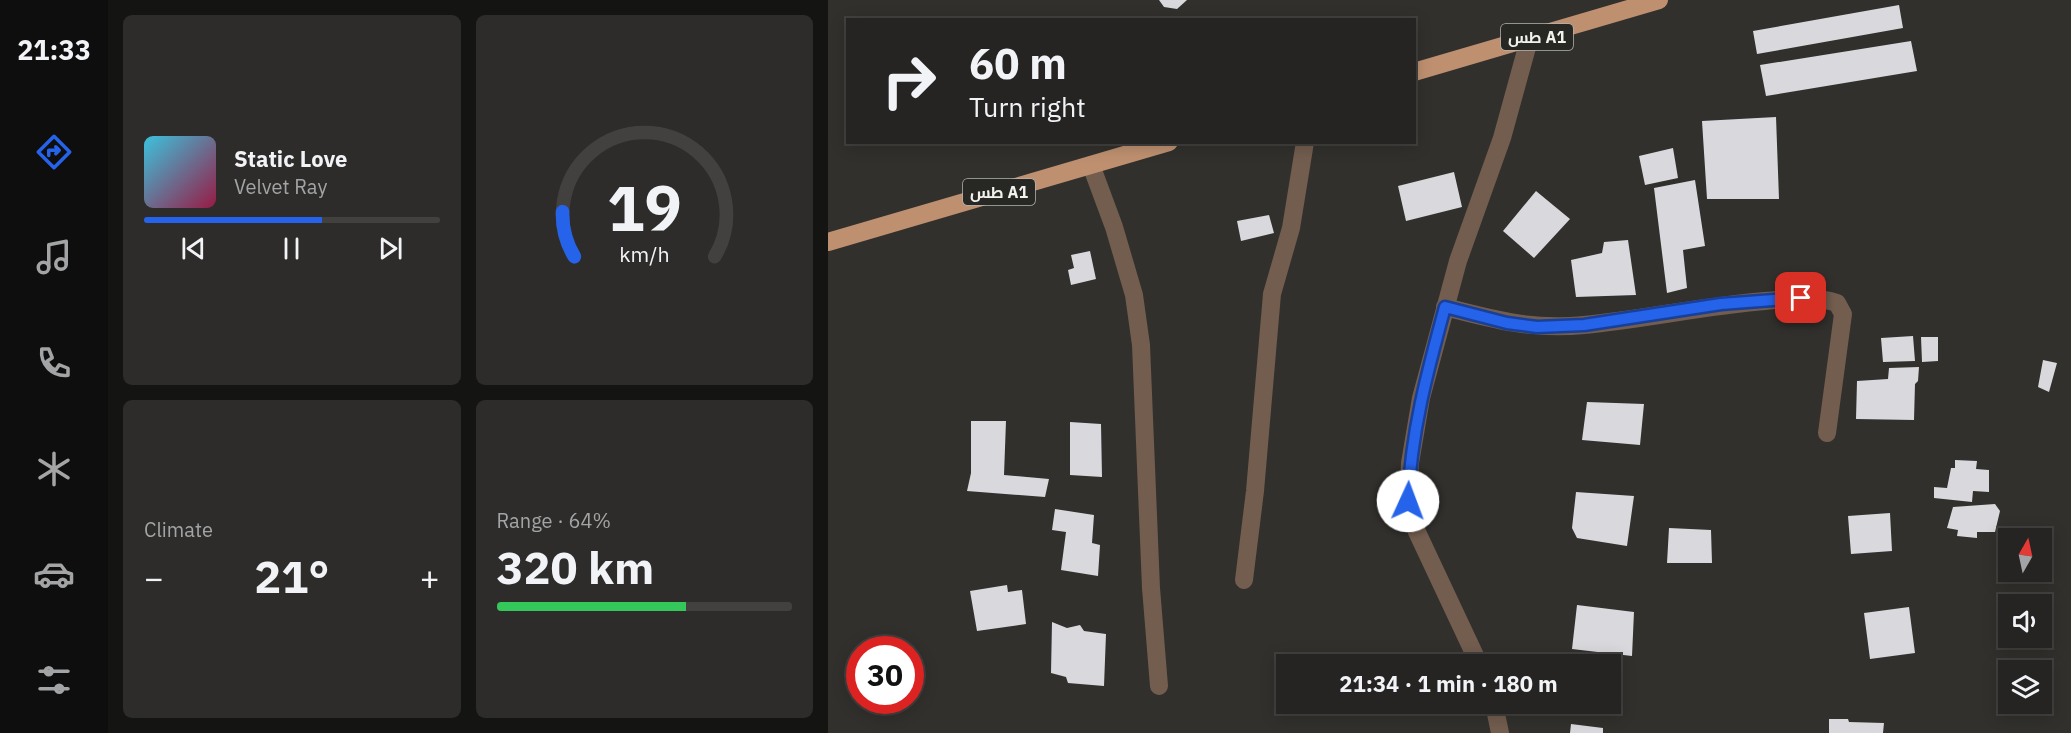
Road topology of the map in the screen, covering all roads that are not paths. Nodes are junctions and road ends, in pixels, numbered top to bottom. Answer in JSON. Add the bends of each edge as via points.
{"nodes":[{"id":1,"x":1659,"y":0,"type":"edge"},
{"id":2,"x":1529,"y":40,"type":"junction"},
{"id":3,"x":1416,"y":71,"type":"edge"},
{"id":4,"x":1162,"y":144,"type":"edge"},
{"id":5,"x":1305,"y":144,"type":"edge"},
{"id":6,"x":1091,"y":165,"type":"junction"},
{"id":7,"x":828,"y":242,"type":"edge"},
{"id":8,"x":1445,"y":307,"type":"junction"},
{"id":9,"x":1827,"y":433,"type":"dead end"},
{"id":10,"x":1244,"y":580,"type":"dead end"},
{"id":11,"x":1474,"y":654,"type":"edge"},
{"id":12,"x":1159,"y":686,"type":"dead end"},
{"id":13,"x":1496,"y":714,"type":"edge"},
{"id":14,"x":1500,"y":733,"type":"edge"}],
"edges":[{"from":1,"to":2,"type":"highway","number":"طس A1"},
{"from":2,"to":3,"type":"highway","number":"طس A1"},
{"from":2,"to":8,"type":"street","via":[[1502,138]]},
{"from":4,"to":6,"type":"highway","number":"طس A1"},
{"from":5,"to":10,"type":"street","via":[[1291,228],[1272,294]]},
{"from":6,"to":7,"type":"highway","number":"طس A1"},
{"from":6,"to":12,"type":"street","via":[[1134,295],[1141,345]]},
{"from":8,"to":9,"type":"street","via":[[1537,327],[1584,325],[1721,304],[1801,298],[1828,300],[1837,303],[1843,314]]},
{"from":8,"to":11,"type":"street","via":[[1420,398],[1408,501],[1417,532]]},
{"from":13,"to":14,"type":"street"}]}
